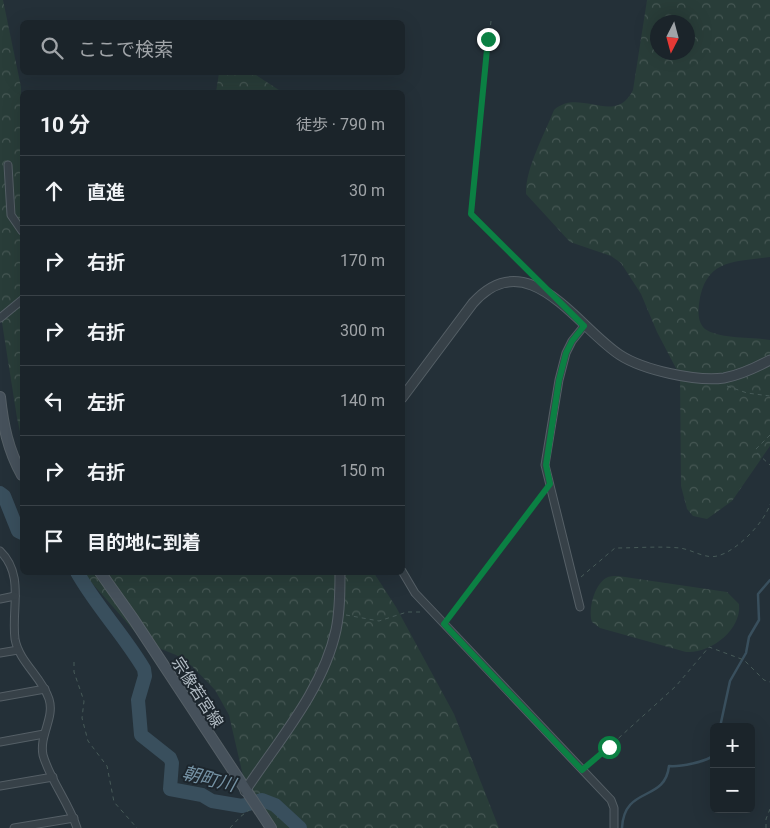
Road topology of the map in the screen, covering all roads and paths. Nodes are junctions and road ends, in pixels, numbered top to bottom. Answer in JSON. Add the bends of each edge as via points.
{"nodes":[{"id":1,"x":490,"y":21,"type":"dead end"},
{"id":2,"x":8,"y":165,"type":"dead end"},
{"id":3,"x":20,"y":228,"type":"edge"},
{"id":4,"x":533,"y":278,"type":"dead end"},
{"id":5,"x":20,"y":302,"type":"edge"},
{"id":6,"x":0,"y":318,"type":"edge"},
{"id":7,"x":584,"y":326,"type":"junction"},
{"id":8,"x":770,"y":360,"type":"edge"},
{"id":9,"x":721,"y":378,"type":"junction"},
{"id":10,"x":405,"y":394,"type":"edge"},
{"id":11,"x":770,"y":396,"type":"edge"},
{"id":12,"x":0,"y":397,"type":"edge"},
{"id":13,"x":770,"y":436,"type":"edge"},
{"id":14,"x":770,"y":465,"type":"edge"},
{"id":15,"x":20,"y":471,"type":"edge"},
{"id":16,"x":550,"y":484,"type":"junction"},
{"id":17,"x":770,"y":504,"type":"edge"},
{"id":18,"x":1,"y":553,"type":"edge"},
{"id":19,"x":102,"y":575,"type":"edge"},
{"id":20,"x":340,"y":575,"type":"edge"},
{"id":21,"x":404,"y":575,"type":"edge"},
{"id":22,"x":574,"y":582,"type":"junction"},
{"id":23,"x":15,"y":596,"type":"junction"},
{"id":24,"x":0,"y":599,"type":"edge"},
{"id":25,"x":580,"y":607,"type":"dead end"},
{"id":26,"x":433,"y":612,"type":"junction"},
{"id":27,"x":338,"y":614,"type":"junction"},
{"id":28,"x":444,"y":624,"type":"junction"},
{"id":29,"x":18,"y":650,"type":"junction"},
{"id":30,"x":0,"y":653,"type":"edge"},
{"id":31,"x":74,"y":662,"type":"dead end"},
{"id":32,"x":770,"y":683,"type":"edge"},
{"id":33,"x":45,"y":689,"type":"junction"},
{"id":34,"x":0,"y":697,"type":"edge"},
{"id":35,"x":44,"y":734,"type":"junction"},
{"id":36,"x":0,"y":742,"type":"edge"},
{"id":37,"x":582,"y":770,"type":"junction"},
{"id":38,"x":53,"y":777,"type":"junction"},
{"id":39,"x":0,"y":786,"type":"edge"},
{"id":40,"x":245,"y":791,"type":"junction"},
{"id":41,"x":255,"y":806,"type":"junction"},
{"id":42,"x":770,"y":809,"type":"edge"},
{"id":43,"x":74,"y":818,"type":"junction"},
{"id":44,"x":14,"y":828,"type":"edge"},
{"id":45,"x":77,"y":828,"type":"edge"},
{"id":46,"x":137,"y":828,"type":"edge"},
{"id":47,"x":230,"y":828,"type":"edge"},
{"id":48,"x":271,"y":828,"type":"edge"},
{"id":49,"x":614,"y":828,"type":"edge"},
{"id":50,"x":766,"y":828,"type":"edge"}],
"edges":[{"from":1,"to":4,"type":"path","via":[[471,214]]},
{"from":2,"to":3,"type":"street","via":[[11,215]]},
{"from":5,"to":6,"type":"street"},
{"from":7,"to":9,"type":"street","via":[[609,348],[636,363],[667,373]]},
{"from":7,"to":10,"type":"street","via":[[540,287],[519,282],[493,286],[482,292],[473,303]]},
{"from":7,"to":16,"type":"street","via":[[566,353],[559,380],[546,465]]},
{"from":8,"to":9,"type":"street","via":[[744,373]]},
{"from":9,"to":11,"type":"path","via":[[726,386],[736,390]]},
{"from":12,"to":15,"type":"main road","via":[[5,433]]},
{"from":13,"to":14,"type":"path","via":[[756,449]]},
{"from":16,"to":22,"type":"street"},
{"from":16,"to":28,"type":"path"},
{"from":17,"to":22,"type":"path","via":[[763,520],[753,531],[725,553],[715,556],[681,548],[615,548]]},
{"from":18,"to":23,"type":"street","via":[[14,573]]},
{"from":19,"to":40,"type":"main road","name":"宗像若宮線"},
{"from":20,"to":27,"type":"street"},
{"from":21,"to":26,"type":"street"},
{"from":22,"to":25,"type":"street"},
{"from":23,"to":24,"type":"street"},
{"from":23,"to":29,"type":"street"},
{"from":26,"to":27,"type":"path","via":[[407,612],[379,621]]},
{"from":26,"to":28,"type":"street"},
{"from":27,"to":40,"type":"street","via":[[336,631],[310,695]]},
{"from":28,"to":37,"type":"street"},
{"from":29,"to":30,"type":"street"},
{"from":29,"to":33,"type":"street"},
{"from":31,"to":46,"type":"path","via":[[84,701],[82,718],[88,741],[107,766],[114,802]]},
{"from":32,"to":37,"type":"path","via":[[744,660],[709,646],[676,686]]},
{"from":33,"to":34,"type":"street"},
{"from":33,"to":35,"type":"street","via":[[50,712]]},
{"from":35,"to":36,"type":"street"},
{"from":35,"to":38,"type":"street","via":[[44,755]]},
{"from":37,"to":49,"type":"street","via":[[610,800],[614,808]]},
{"from":38,"to":39,"type":"street"},
{"from":38,"to":43,"type":"street"},
{"from":40,"to":41,"type":"main road","name":"宗像若宮線"},
{"from":41,"to":47,"type":"path"},
{"from":41,"to":48,"type":"main road","name":"宗像若宮線"},
{"from":42,"to":50,"type":"path"},
{"from":43,"to":44,"type":"street"},
{"from":43,"to":45,"type":"street"}]}
